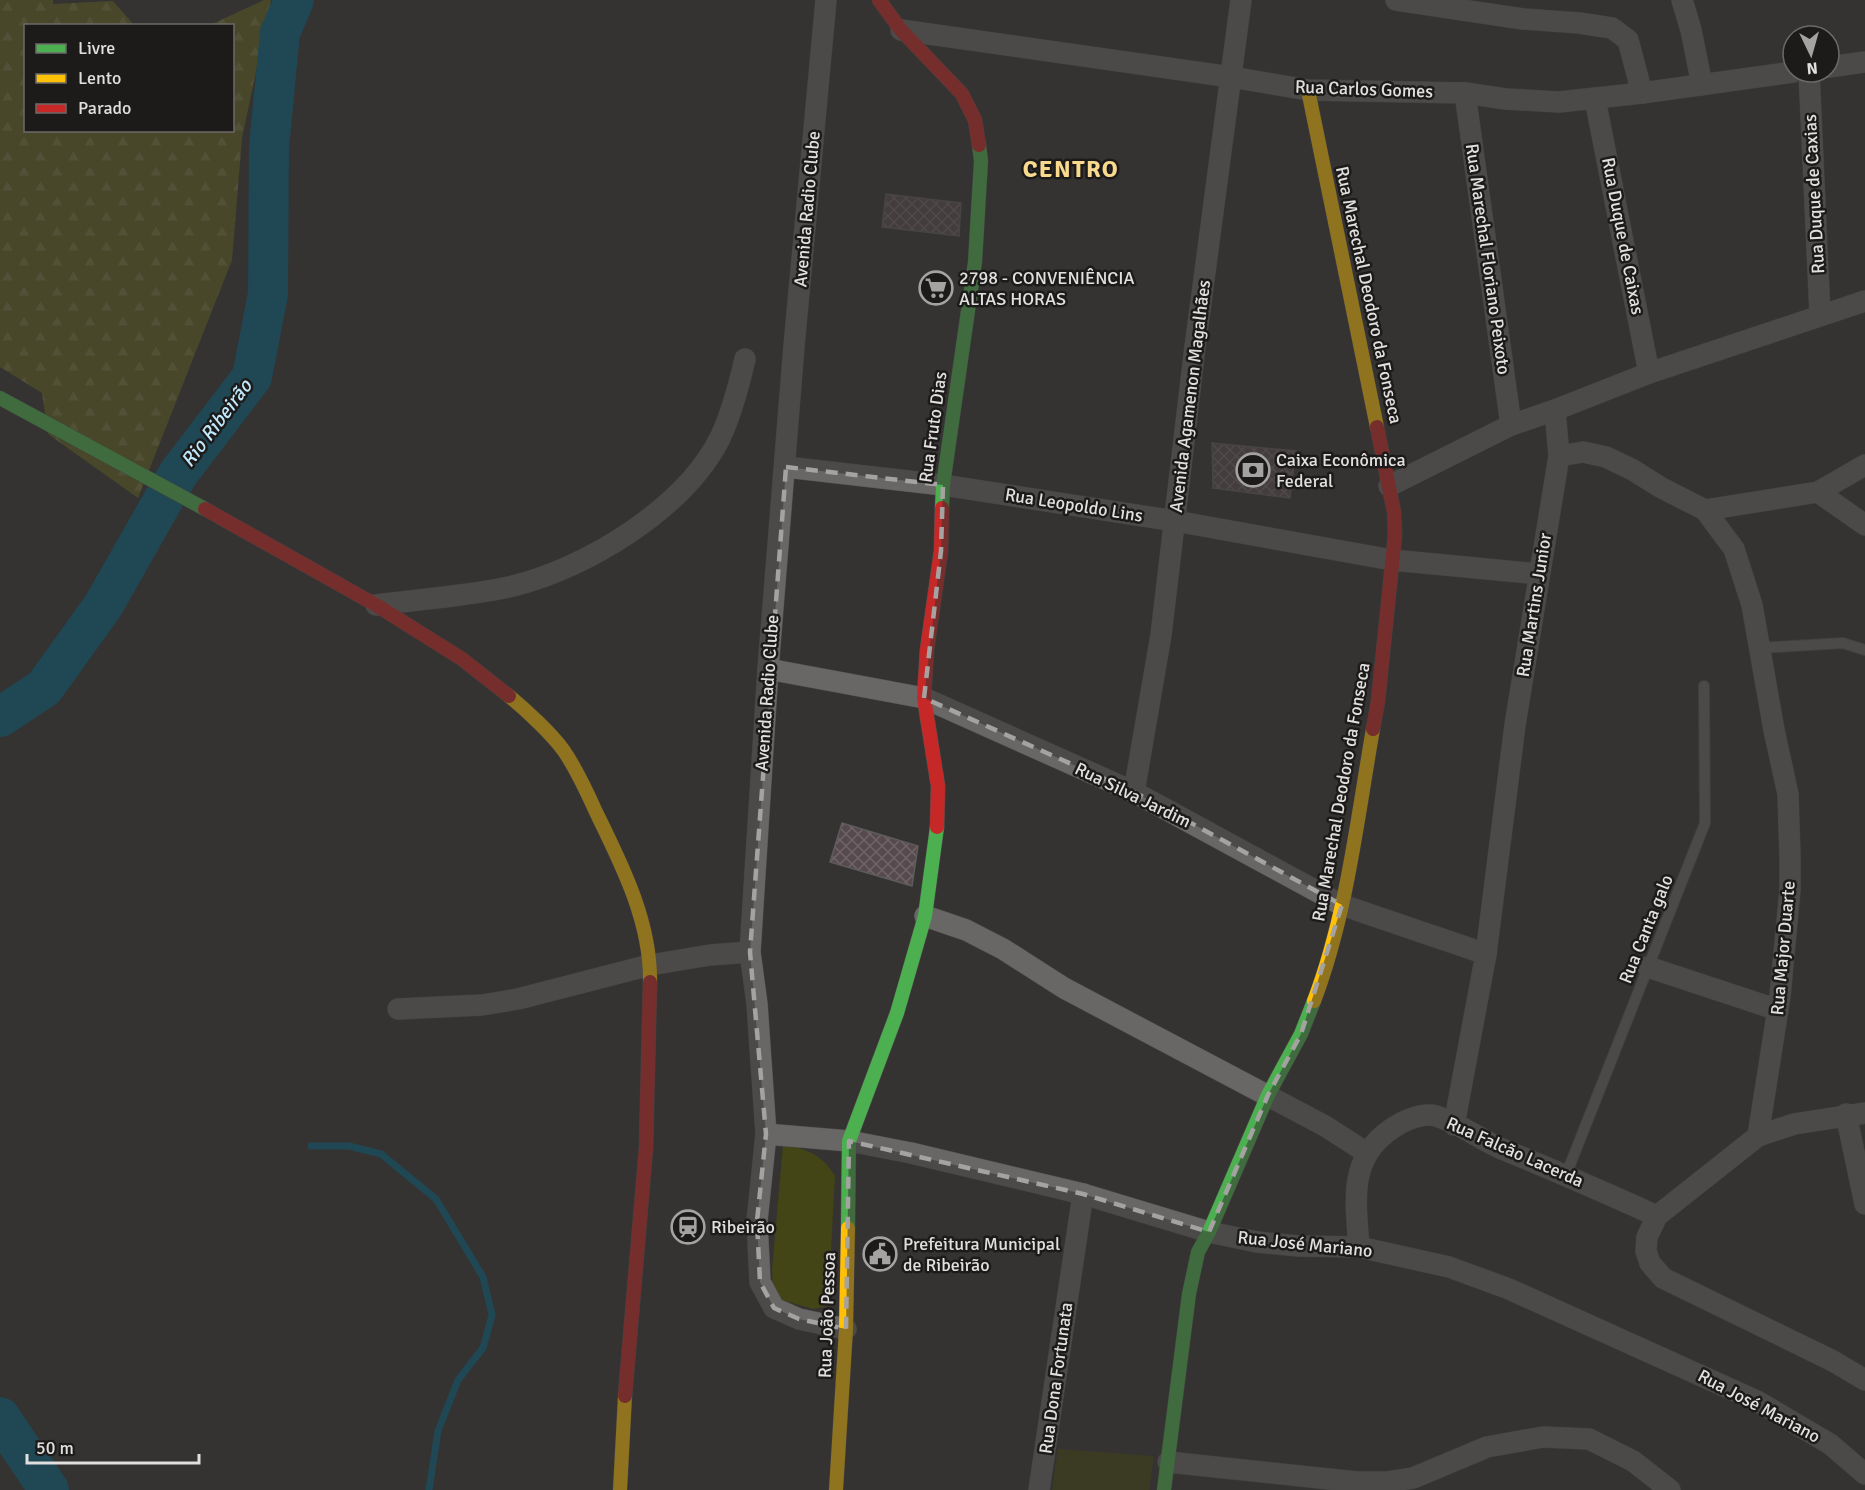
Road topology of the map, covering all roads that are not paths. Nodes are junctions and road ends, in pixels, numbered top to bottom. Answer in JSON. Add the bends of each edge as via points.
{"nodes":[{"id":1,"x":826,"y":0,"type":"edge"},
{"id":2,"x":879,"y":0,"type":"edge"},
{"id":3,"x":1241,"y":0,"type":"edge"},
{"id":4,"x":1396,"y":0,"type":"edge"},
{"id":5,"x":1682,"y":0,"type":"edge"},
{"id":6,"x":901,"y":30,"type":"junction"},
{"id":7,"x":1865,"y":62,"type":"edge"},
{"id":8,"x":1841,"y":65,"type":"edge"},
{"id":9,"x":1781,"y":74,"type":"edge"},
{"id":10,"x":1231,"y":77,"type":"junction"},
{"id":11,"x":1810,"y":84,"type":"edge"},
{"id":12,"x":1702,"y":85,"type":"junction"},
{"id":13,"x":1308,"y":90,"type":"junction"},
{"id":14,"x":1464,"y":93,"type":"junction"},
{"id":15,"x":1642,"y":93,"type":"junction"},
{"id":16,"x":1595,"y":99,"type":"junction"},
{"id":17,"x":1865,"y":301,"type":"edge"},
{"id":18,"x":1820,"y":315,"type":"junction"},
{"id":19,"x":745,"y":359,"type":"dead end"},
{"id":20,"x":1649,"y":373,"type":"junction"},
{"id":21,"x":0,"y":398,"type":"edge"},
{"id":22,"x":1555,"y":410,"type":"junction"},
{"id":23,"x":1511,"y":425,"type":"junction"},
{"id":24,"x":1558,"y":456,"type":"junction"},
{"id":25,"x":1865,"y":465,"type":"edge"},
{"id":26,"x":786,"y":467,"type":"junction"},
{"id":27,"x":943,"y":485,"type":"junction"},
{"id":28,"x":1389,"y":486,"type":"junction"},
{"id":29,"x":1818,"y":492,"type":"junction"},
{"id":30,"x":1705,"y":510,"type":"junction"},
{"id":31,"x":1175,"y":521,"type":"junction"},
{"id":32,"x":1865,"y":525,"type":"edge"},
{"id":33,"x":1392,"y":561,"type":"junction"},
{"id":34,"x":1539,"y":574,"type":"junction"},
{"id":35,"x":376,"y":605,"type":"junction"},
{"id":36,"x":1759,"y":648,"type":"junction"},
{"id":37,"x":1865,"y":650,"type":"edge"},
{"id":38,"x":768,"y":669,"type":"junction"},
{"id":39,"x":1704,"y":686,"type":"dead end"},
{"id":40,"x":924,"y":698,"type":"junction"},
{"id":41,"x":1134,"y":792,"type":"junction"},
{"id":42,"x":1342,"y":904,"type":"junction"},
{"id":43,"x":925,"y":916,"type":"junction"},
{"id":44,"x":750,"y":952,"type":"junction"},
{"id":45,"x":1486,"y":954,"type":"junction"},
{"id":46,"x":650,"y":965,"type":"junction"},
{"id":47,"x":1648,"y":967,"type":"junction"},
{"id":48,"x":398,"y":1009,"type":"dead end"},
{"id":49,"x":1778,"y":1010,"type":"junction"},
{"id":50,"x":1268,"y":1095,"type":"junction"},
{"id":51,"x":1855,"y":1113,"type":"edge"},
{"id":52,"x":1455,"y":1125,"type":"junction"},
{"id":53,"x":766,"y":1134,"type":"junction"},
{"id":54,"x":1758,"y":1136,"type":"junction"},
{"id":55,"x":849,"y":1141,"type":"junction"},
{"id":56,"x":1367,"y":1153,"type":"junction"},
{"id":57,"x":1566,"y":1175,"type":"junction"},
{"id":58,"x":1083,"y":1194,"type":"junction"},
{"id":59,"x":1865,"y":1204,"type":"edge"},
{"id":60,"x":1657,"y":1216,"type":"junction"},
{"id":61,"x":1209,"y":1232,"type":"junction"},
{"id":62,"x":1359,"y":1247,"type":"junction"},
{"id":63,"x":846,"y":1329,"type":"junction"},
{"id":64,"x":1865,"y":1380,"type":"edge"},
{"id":65,"x":1168,"y":1462,"type":"junction"},
{"id":66,"x":1865,"y":1474,"type":"edge"},
{"id":67,"x":1357,"y":1486,"type":"edge"},
{"id":68,"x":620,"y":1490,"type":"edge"},
{"id":69,"x":836,"y":1490,"type":"edge"},
{"id":70,"x":1039,"y":1490,"type":"edge"},
{"id":71,"x":1164,"y":1490,"type":"edge"},
{"id":72,"x":1670,"y":1490,"type":"edge"}],
"edges":[{"from":1,"to":26,"type":"street","name":"Avenida Radio Clube"},
{"from":2,"to":6,"type":"street","name":"Rua Fruto Dias"},
{"from":3,"to":10,"type":"street","name":"Avenida Agamenon Magalhães"},
{"from":4,"to":15,"type":"street","via":[[1612,28],[1628,40]]},
{"from":5,"to":12,"type":"street"},
{"from":6,"to":10,"type":"street","name":"Rua Carlos Gomes"},
{"from":6,"to":27,"type":"street","name":"Rua Fruto Dias","via":[[962,94],[975,120],[981,161],[975,262]]},
{"from":7,"to":8,"type":"street"},
{"from":9,"to":12,"type":"street","name":"Rua Carlos Gomes"},
{"from":10,"to":13,"type":"street","name":"Rua Carlos Gomes"},
{"from":10,"to":31,"type":"street","name":"Avenida Agamenon Magalhães"},
{"from":11,"to":18,"type":"street","name":"Rua Duque de Caxias"},
{"from":12,"to":15,"type":"street","name":"Rua Carlos Gomes"},
{"from":13,"to":14,"type":"street","name":"Rua Carlos Gomes"},
{"from":13,"to":28,"type":"street","name":"Rua Marechal Deodoro da Fonseca"},
{"from":14,"to":16,"type":"street","name":"Rua Carlos Gomes","via":[[1559,102]]},
{"from":14,"to":23,"type":"street","name":"Rua Marechal Floriano Peixoto"},
{"from":15,"to":16,"type":"street","name":"Rua Carlos Gomes"},
{"from":16,"to":20,"type":"street","name":"Rua Duque de Caixas"},
{"from":17,"to":18,"type":"street"},
{"from":18,"to":20,"type":"street"},
{"from":19,"to":35,"type":"street","via":[[720,438],[684,486],[651,518],[554,573],[473,593]]},
{"from":20,"to":22,"type":"street"},
{"from":21,"to":35,"type":"street"},
{"from":22,"to":23,"type":"street"},
{"from":22,"to":24,"type":"street","name":"Rua Martins Junior"},
{"from":23,"to":28,"type":"street"},
{"from":24,"to":30,"type":"street","name":"Rua Major Duarte","via":[[1583,452],[1606,458]]},
{"from":24,"to":34,"type":"street","name":"Rua Martins Junior"},
{"from":25,"to":29,"type":"street"},
{"from":26,"to":27,"type":"street","name":"Rua Leopoldo Lins"},
{"from":26,"to":38,"type":"street","name":"Avenida Radio Clube"},
{"from":27,"to":31,"type":"street","name":"Rua Leopoldo Lins"},
{"from":27,"to":40,"type":"street","name":"Rua Fruto Dias","via":[[941,551]]},
{"from":28,"to":33,"type":"street","name":"Rua Marechal Deodoro da Fonseca","via":[[1395,535]]},
{"from":29,"to":30,"type":"street"},
{"from":29,"to":32,"type":"street"},
{"from":30,"to":36,"type":"street","name":"Rua Major Duarte","via":[[1734,549],[1752,605]]},
{"from":31,"to":33,"type":"street","name":"Rua Leopoldo Lins"},
{"from":31,"to":41,"type":"street","name":"Avenida Agamenon Magalhães","via":[[1161,634]]},
{"from":33,"to":34,"type":"street","name":"Rua Leopoldo Lins"},
{"from":33,"to":42,"type":"street","name":"Rua Marechal Deodoro da Fonseca","via":[[1378,701]]},
{"from":34,"to":45,"type":"street","name":"Rua Martins Junior"},
{"from":35,"to":46,"type":"street","via":[[462,659],[521,706],[564,751],[624,869],[642,921]]},
{"from":36,"to":37,"type":"lane","via":[[1843,643]]},
{"from":36,"to":49,"type":"street","name":"Rua Major Duarte","via":[[1788,794],[1790,890]]},
{"from":38,"to":40,"type":"street","name":"Rua Silva Jardim"},
{"from":38,"to":44,"type":"street","name":"Avenida Radio Clube"},
{"from":39,"to":47,"type":"lane","name":"Rua Canta galo","via":[[1705,823]]},
{"from":40,"to":41,"type":"street","name":"Rua Silva Jardim"},
{"from":40,"to":43,"type":"street","name":"Rua Fruto Dias","via":[[938,786],[937,834]]},
{"from":41,"to":42,"type":"street","name":"Rua Silva Jardim"},
{"from":42,"to":45,"type":"street","name":"Rua Silva Jardim"},
{"from":42,"to":50,"type":"street","name":"Rua Marechal Deodoro da Fonseca","via":[[1323,976],[1301,1034]]},
{"from":43,"to":50,"type":"street","via":[[966,930],[1065,988]]},
{"from":43,"to":55,"type":"street","name":"Rua João Pessoa","via":[[897,1013]]},
{"from":44,"to":46,"type":"street"},
{"from":44,"to":53,"type":"street","name":"Avenida Radio Clube"},
{"from":45,"to":52,"type":"street","name":"Rua Martins Junior"},
{"from":46,"to":48,"type":"street","via":[[482,1005]]},
{"from":46,"to":68,"type":"street","via":[[646,1148]]},
{"from":47,"to":49,"type":"street"},
{"from":47,"to":57,"type":"lane","name":"Rua Canta galo"},
{"from":49,"to":54,"type":"street","name":"Rua Major Duarte"},
{"from":50,"to":56,"type":"street"},
{"from":50,"to":61,"type":"street","name":"Rua Marechal Deodoro da Fonseca"},
{"from":51,"to":54,"type":"street","via":[[1794,1124]]},
{"from":51,"to":59,"type":"street"},
{"from":52,"to":56,"type":"street","name":"Rua Falcão Lacerda","via":[[1435,1115],[1413,1117],[1387,1131]]},
{"from":52,"to":57,"type":"street","name":"Rua Falcão Lacerda"},
{"from":53,"to":55,"type":"street","name":"Rua José Mariano"},
{"from":53,"to":63,"type":"street","name":"Avenida Radio Clube","via":[[757,1221],[760,1282],[774,1308],[799,1319]]},
{"from":54,"to":60,"type":"street"},
{"from":55,"to":58,"type":"street","name":"Rua José Mariano"},
{"from":55,"to":63,"type":"street","name":"Rua João Pessoa"},
{"from":56,"to":62,"type":"street","name":"Rua Falcão Lacerda","via":[[1357,1177]]},
{"from":57,"to":60,"type":"street","name":"Rua Falcão Lacerda"},
{"from":58,"to":61,"type":"street","name":"Rua José Mariano"},
{"from":58,"to":70,"type":"street","name":"Rua Dona Fortunata"},
{"from":60,"to":64,"type":"street","via":[[1647,1237],[1646,1251],[1650,1263],[1663,1278]]},
{"from":61,"to":62,"type":"street","name":"Rua José Mariano","via":[[1257,1242]]},
{"from":61,"to":65,"type":"street","name":"Rua Marechal Deodoro da Fonseca","via":[[1198,1252],[1189,1294]]},
{"from":62,"to":66,"type":"street","name":"Rua José Mariano","via":[[1449,1267],[1509,1289],[1657,1355],[1758,1401],[1812,1431]]},
{"from":63,"to":69,"type":"street","name":"Rua João Pessoa"},
{"from":65,"to":67,"type":"street"},
{"from":65,"to":71,"type":"street","name":"Rua Marechal Deodoro da Fonseca"},
{"from":67,"to":72,"type":"street","via":[[1413,1478],[1487,1447],[1543,1437],[1589,1438],[1633,1461]]}]}
